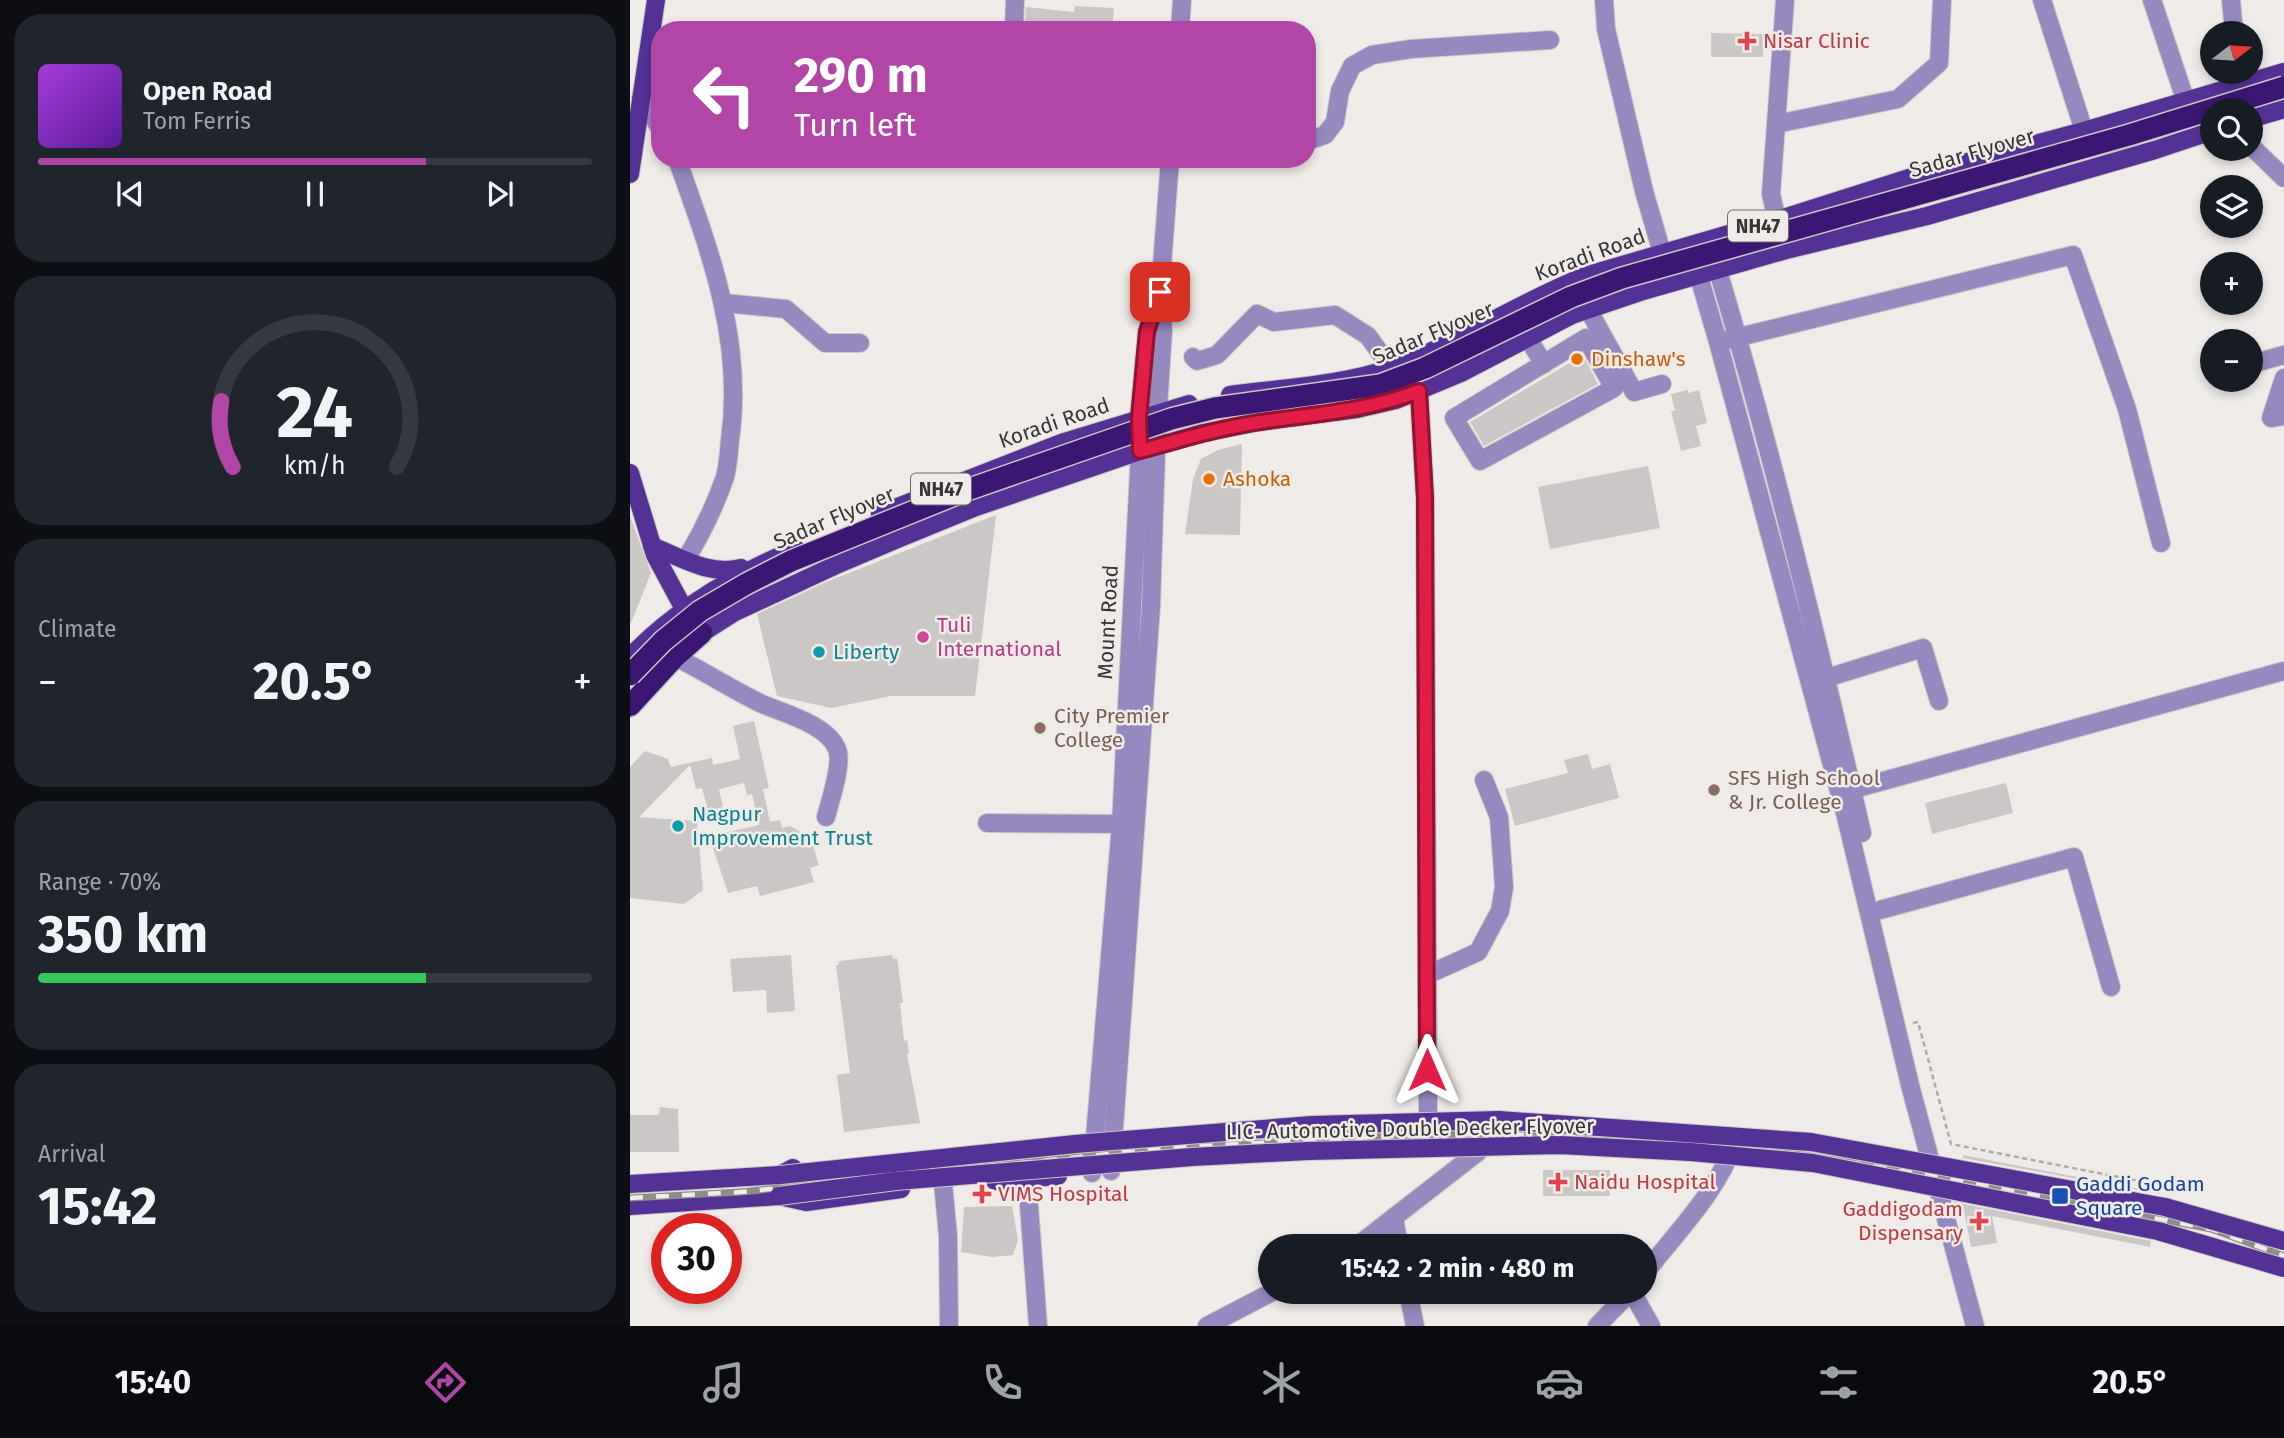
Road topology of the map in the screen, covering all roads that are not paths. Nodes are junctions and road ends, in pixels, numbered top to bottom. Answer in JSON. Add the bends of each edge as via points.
{"nodes":[{"id":1,"x":656,"y":0,"type":"edge"},
{"id":2,"x":1015,"y":0,"type":"edge"},
{"id":3,"x":1182,"y":0,"type":"edge"},
{"id":4,"x":1604,"y":0,"type":"edge"},
{"id":5,"x":1785,"y":0,"type":"edge"},
{"id":6,"x":2042,"y":0,"type":"edge"},
{"id":7,"x":2152,"y":0,"type":"edge"},
{"id":8,"x":2231,"y":0,"type":"edge"},
{"id":9,"x":1940,"y":1,"type":"edge"},
{"id":10,"x":653,"y":21,"type":"edge"},
{"id":11,"x":1014,"y":21,"type":"edge"},
{"id":12,"x":1181,"y":21,"type":"edge"},
{"id":13,"x":2233,"y":21,"type":"edge"},
{"id":14,"x":651,"y":33,"type":"edge"},
{"id":15,"x":1549,"y":40,"type":"dead end"},
{"id":16,"x":2284,"y":72,"type":"edge"},
{"id":17,"x":2263,"y":75,"type":"edge"},
{"id":18,"x":2232,"y":84,"type":"edge"},
{"id":19,"x":2284,"y":87,"type":"edge"},
{"id":20,"x":2284,"y":97,"type":"edge"},
{"id":21,"x":641,"y":98,"type":"junction"},
{"id":22,"x":2217,"y":98,"type":"edge"},
{"id":23,"x":2186,"y":102,"type":"junction"},
{"id":24,"x":2200,"y":103,"type":"edge"},
{"id":25,"x":2263,"y":103,"type":"edge"},
{"id":26,"x":2284,"y":108,"type":"edge"},
{"id":27,"x":651,"y":114,"type":"edge"},
{"id":28,"x":2263,"y":115,"type":"edge"},
{"id":29,"x":2200,"y":123,"type":"edge"},
{"id":30,"x":1776,"y":124,"type":"junction"},
{"id":31,"x":2084,"y":131,"type":"junction"},
{"id":32,"x":2200,"y":135,"type":"edge"},
{"id":33,"x":1316,"y":138,"type":"edge"},
{"id":34,"x":2263,"y":158,"type":"edge"},
{"id":35,"x":680,"y":168,"type":"edge"},
{"id":36,"x":1169,"y":168,"type":"edge"},
{"id":37,"x":630,"y":174,"type":"edge"},
{"id":38,"x":2284,"y":178,"type":"edge"},
{"id":39,"x":1777,"y":220,"type":"junction"},
{"id":40,"x":1709,"y":240,"type":"junction"},
{"id":41,"x":1690,"y":246,"type":"junction"},
{"id":42,"x":1662,"y":253,"type":"junction"},
{"id":43,"x":1718,"y":271,"type":"junction"},
{"id":44,"x":1699,"y":276,"type":"junction"},
{"id":45,"x":1160,"y":292,"type":"junction"},
{"id":46,"x":723,"y":303,"type":"junction"},
{"id":47,"x":1588,"y":309,"type":"junction"},
{"id":48,"x":1527,"y":337,"type":"junction"},
{"id":49,"x":1738,"y":337,"type":"junction"},
{"id":50,"x":860,"y":342,"type":"dead end"},
{"id":51,"x":1718,"y":342,"type":"junction"},
{"id":52,"x":2284,"y":355,"type":"edge"},
{"id":53,"x":1193,"y":357,"type":"dead end"},
{"id":54,"x":2263,"y":361,"type":"edge"},
{"id":55,"x":1544,"y":364,"type":"junction"},
{"id":56,"x":1391,"y":368,"type":"junction"},
{"id":57,"x":2284,"y":378,"type":"edge"},
{"id":58,"x":1662,"y":384,"type":"dead end"},
{"id":59,"x":1419,"y":391,"type":"junction"},
{"id":60,"x":1157,"y":412,"type":"junction"},
{"id":61,"x":2284,"y":416,"type":"edge"},
{"id":62,"x":1139,"y":418,"type":"junction"},
{"id":63,"x":1148,"y":448,"type":"junction"},
{"id":64,"x":630,"y":472,"type":"edge"},
{"id":65,"x":2161,"y":543,"type":"dead end"},
{"id":66,"x":652,"y":545,"type":"junction"},
{"id":67,"x":686,"y":559,"type":"junction"},
{"id":68,"x":761,"y":563,"type":"junction"},
{"id":69,"x":684,"y":609,"type":"junction"},
{"id":70,"x":702,"y":633,"type":"junction"},
{"id":71,"x":630,"y":657,"type":"edge"},
{"id":72,"x":675,"y":657,"type":"junction"},
{"id":73,"x":2284,"y":671,"type":"edge"},
{"id":74,"x":630,"y":675,"type":"edge"},
{"id":75,"x":1819,"y":681,"type":"junction"},
{"id":76,"x":630,"y":690,"type":"edge"},
{"id":77,"x":1939,"y":701,"type":"dead end"},
{"id":78,"x":630,"y":706,"type":"edge"},
{"id":79,"x":1484,"y":780,"type":"dead end"},
{"id":80,"x":1846,"y":791,"type":"junction"},
{"id":81,"x":826,"y":817,"type":"dead end"},
{"id":82,"x":987,"y":823,"type":"dead end"},
{"id":83,"x":1121,"y":824,"type":"junction"},
{"id":84,"x":1880,"y":910,"type":"junction"},
{"id":85,"x":1427,"y":975,"type":"junction"},
{"id":86,"x":2111,"y":987,"type":"dead end"},
{"id":87,"x":1428,"y":1117,"type":"junction"},
{"id":88,"x":1738,"y":1131,"type":"junction"},
{"id":89,"x":1114,"y":1135,"type":"junction"},
{"id":90,"x":1095,"y":1137,"type":"junction"},
{"id":91,"x":1478,"y":1152,"type":"junction"},
{"id":92,"x":1934,"y":1159,"type":"junction"},
{"id":93,"x":1727,"y":1162,"type":"junction"},
{"id":94,"x":1111,"y":1171,"type":"junction"},
{"id":95,"x":1092,"y":1172,"type":"junction"},
{"id":96,"x":780,"y":1175,"type":"junction"},
{"id":97,"x":1027,"y":1180,"type":"junction"},
{"id":98,"x":943,"y":1183,"type":"junction"},
{"id":99,"x":630,"y":1184,"type":"edge"},
{"id":100,"x":779,"y":1196,"type":"junction"},
{"id":101,"x":1943,"y":1199,"type":"junction"},
{"id":102,"x":630,"y":1206,"type":"edge"},
{"id":103,"x":1394,"y":1217,"type":"junction"},
{"id":104,"x":1372,"y":1234,"type":"edge"},
{"id":105,"x":1397,"y":1234,"type":"edge"},
{"id":106,"x":2284,"y":1235,"type":"edge"},
{"id":107,"x":2284,"y":1241,"type":"edge"},
{"id":108,"x":1657,"y":1258,"type":"edge"},
{"id":109,"x":2284,"y":1268,"type":"edge"},
{"id":110,"x":2284,"y":1275,"type":"edge"},
{"id":111,"x":1258,"y":1299,"type":"edge"},
{"id":112,"x":1410,"y":1304,"type":"edge"},
{"id":113,"x":1619,"y":1304,"type":"edge"},
{"id":114,"x":1638,"y":1304,"type":"edge"},
{"id":115,"x":949,"y":1326,"type":"edge"},
{"id":116,"x":1038,"y":1326,"type":"edge"},
{"id":117,"x":1207,"y":1326,"type":"edge"},
{"id":118,"x":1415,"y":1326,"type":"edge"},
{"id":119,"x":1597,"y":1326,"type":"edge"},
{"id":120,"x":1651,"y":1326,"type":"edge"},
{"id":121,"x":1975,"y":1326,"type":"edge"}],
"edges":[{"from":1,"to":10,"type":"main road"},
{"from":2,"to":11,"type":"street"},
{"from":3,"to":12,"type":"street"},
{"from":4,"to":42,"type":"street","via":[[1606,29]]},
{"from":5,"to":30,"type":"street"},
{"from":6,"to":31,"type":"street"},
{"from":7,"to":23,"type":"street"},
{"from":8,"to":13,"type":"street"},
{"from":9,"to":30,"type":"street","via":[[1939,63],[1898,99]]},
{"from":14,"to":21,"type":"main road"},
{"from":15,"to":33,"type":"street","via":[[1371,55],[1352,66],[1340,91],[1335,121],[1325,135]]},
{"from":16,"to":17,"type":"main road","name":"Koradi Road","number":"NH47"},
{"from":18,"to":22,"type":"main road","name":"Koradi Road","number":"NH47"},
{"from":19,"to":74,"type":"highway","name":"Sadar Flyover","bridge":true,"via":[[1622,278],[1380,385],[1182,416],[964,491],[746,584],[700,611]]},
{"from":20,"to":25,"type":"highway"},
{"from":21,"to":27,"type":"street"},
{"from":21,"to":37,"type":"main road"},
{"from":23,"to":24,"type":"main road","name":"Koradi Road","number":"NH47"},
{"from":23,"to":31,"type":"main road","name":"Koradi Road","number":"NH47"},
{"from":26,"to":28,"type":"main road"},
{"from":29,"to":76,"type":"highway","name":"Sadar Flyover","via":[[1616,290],[1529,325],[1462,363],[1386,395],[1224,416],[1003,487],[761,588],[668,649]]},
{"from":30,"to":39,"type":"street","via":[[1771,194]]},
{"from":31,"to":39,"type":"main road","name":"Koradi Road","number":"NH47","via":[[1915,176]]},
{"from":32,"to":43,"type":"main road","number":"NH47","via":[[1927,216]]},
{"from":34,"to":38,"type":"street"},
{"from":35,"to":46,"type":"street"},
{"from":36,"to":45,"type":"street","name":"Mount Road"},
{"from":39,"to":40,"type":"main road","name":"Koradi Road","number":"NH47"},
{"from":40,"to":41,"type":"main road","name":"Koradi Road","number":"NH47"},
{"from":40,"to":43,"type":"street"},
{"from":41,"to":42,"type":"main road","name":"Koradi Road","number":"NH47"},
{"from":41,"to":44,"type":"street"},
{"from":42,"to":56,"type":"main road","name":"Koradi Road","number":"NH47","via":[[1559,286]]},
{"from":43,"to":44,"type":"main road","number":"NH47"},
{"from":43,"to":49,"type":"street"},
{"from":44,"to":47,"type":"main road","number":"NH47"},
{"from":44,"to":51,"type":"street"},
{"from":45,"to":60,"type":"street","via":[[1163,331]]},
{"from":45,"to":62,"type":"street","name":"Mount Road","via":[[1147,332]]},
{"from":46,"to":50,"type":"street","via":[[786,309],[825,343]]},
{"from":46,"to":67,"type":"street","via":[[732,354],[734,409],[726,475],[704,530]]},
{"from":47,"to":48,"type":"main road","number":"NH47"},
{"from":47,"to":58,"type":"street","via":[[1634,392]]},
{"from":48,"to":55,"type":"street"},
{"from":48,"to":59,"type":"main road","number":"NH47"},
{"from":49,"to":51,"type":"street"},
{"from":49,"to":65,"type":"street","via":[[2073,255],[2127,409]]},
{"from":49,"to":75,"type":"street"},
{"from":51,"to":75,"type":"street"},
{"from":52,"to":54,"type":"street"},
{"from":53,"to":56,"type":"street","via":[[1198,361],[1217,355],[1257,314],[1274,322],[1335,315],[1368,337]]},
{"from":55,"to":55,"type":"street","via":[[1454,418],[1480,461],[1614,388],[1586,338]]},
{"from":56,"to":60,"type":"main road","name":"Koradi Road","number":"NH47","via":[[1210,398]]},
{"from":57,"to":61,"type":"street","via":[[2271,418]]},
{"from":59,"to":63,"type":"main road","number":"NH47","via":[[1357,409],[1258,422]]},
{"from":59,"to":85,"type":"street","via":[[1425,498]]},
{"from":60,"to":62,"type":"main road","name":"Koradi Road","number":"NH47"},
{"from":60,"to":63,"type":"street"},
{"from":62,"to":63,"type":"street","name":"Mount Road"},
{"from":62,"to":68,"type":"main road","name":"Koradi Road","number":"NH47","via":[[987,471]]},
{"from":63,"to":70,"type":"main road","number":"NH47","via":[[976,507],[889,543],[734,612]]},
{"from":63,"to":83,"type":"street","name":"Mount Road"},
{"from":63,"to":89,"type":"street","via":[[1151,606]]},
{"from":64,"to":66,"type":"main road"},
{"from":66,"to":67,"type":"main road"},
{"from":66,"to":69,"type":"main road"},
{"from":67,"to":68,"type":"main road","via":[[727,572]]},
{"from":68,"to":69,"type":"main road","name":"Koradi Road","number":"NH47"},
{"from":69,"to":70,"type":"main road"},
{"from":69,"to":71,"type":"main road","name":"Koradi Road","number":"NH47"},
{"from":70,"to":72,"type":"highway","number":"NH47"},
{"from":72,"to":78,"type":"highway","number":"NH47"},
{"from":72,"to":81,"type":"street","via":[[827,735],[838,750]]},
{"from":73,"to":80,"type":"street"},
{"from":75,"to":77,"type":"street","via":[[1923,648]]},
{"from":75,"to":80,"type":"street"},
{"from":79,"to":85,"type":"street","via":[[1499,817],[1504,887],[1500,911],[1478,952]]},
{"from":80,"to":84,"type":"street"},
{"from":80,"to":92,"type":"street"},
{"from":82,"to":83,"type":"street"},
{"from":83,"to":90,"type":"street","name":"Mount Road"},
{"from":84,"to":86,"type":"street","via":[[2074,857]]},
{"from":84,"to":92,"type":"street"},
{"from":85,"to":87,"type":"street"},
{"from":87,"to":88,"type":"main road","via":[[1568,1116]]},
{"from":87,"to":89,"type":"main road","via":[[1299,1119]]},
{"from":88,"to":92,"type":"main road","via":[[1822,1138]]},
{"from":88,"to":93,"type":"street"},
{"from":89,"to":90,"type":"main road"},
{"from":89,"to":94,"type":"street"},
{"from":90,"to":95,"type":"street","name":"Mount Road"},
{"from":90,"to":96,"type":"main road","via":[[802,1164]]},
{"from":91,"to":93,"type":"main road","via":[[1564,1151]]},
{"from":91,"to":94,"type":"main road","via":[[1303,1156]]},
{"from":91,"to":103,"type":"street"},
{"from":92,"to":101,"type":"street"},
{"from":92,"to":106,"type":"main road","via":[[2150,1199]]},
{"from":93,"to":101,"type":"main road","via":[[1815,1168]]},
{"from":93,"to":108,"type":"street"},
{"from":94,"to":95,"type":"main road"},
{"from":95,"to":97,"type":"main road"},
{"from":96,"to":99,"type":"main road"},
{"from":96,"to":107,"type":"main road","name":"LIC- Automotive Double Decker Flyover","bridge":true,"via":[[1270,1128],[1500,1120],[1811,1142],[2165,1207]]},
{"from":97,"to":98,"type":"main road"},
{"from":97,"to":116,"type":"street"},
{"from":98,"to":100,"type":"main road","via":[[806,1202]]},
{"from":98,"to":115,"type":"street"},
{"from":100,"to":102,"type":"main road"},
{"from":100,"to":109,"type":"main road","name":"LIC- Automotive Double Decker Flyover","bridge":true,"via":[[896,1181],[1192,1157],[1560,1144],[1813,1163],[2158,1231]]},
{"from":101,"to":110,"type":"main road","via":[[2161,1238]]},
{"from":101,"to":121,"type":"street"},
{"from":103,"to":104,"type":"street"},
{"from":103,"to":105,"type":"street"},
{"from":111,"to":117,"type":"street"},
{"from":112,"to":118,"type":"street"},
{"from":113,"to":119,"type":"street"},
{"from":114,"to":120,"type":"street"}]}
